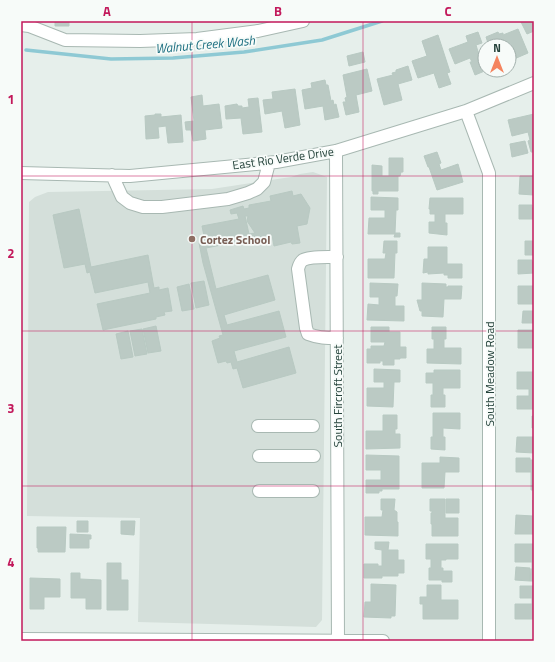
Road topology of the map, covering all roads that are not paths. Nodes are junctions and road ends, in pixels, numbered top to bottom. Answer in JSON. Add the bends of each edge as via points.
{"nodes":[{"id":1,"x":303,"y":21,"type":"edge"},
{"id":2,"x":21,"y":26,"type":"edge"},
{"id":3,"x":534,"y":83,"type":"edge"},
{"id":4,"x":466,"y":111,"type":"junction"},
{"id":5,"x":336,"y":151,"type":"junction"},
{"id":6,"x":268,"y":162,"type":"junction"},
{"id":7,"x":21,"y":173,"type":"edge"},
{"id":8,"x":112,"y":175,"type":"junction"},
{"id":9,"x":337,"y":257,"type":"junction"},
{"id":10,"x":337,"y":338,"type":"junction"},
{"id":11,"x":258,"y":426,"type":"dead end"},
{"id":12,"x":313,"y":426,"type":"dead end"},
{"id":13,"x":259,"y":456,"type":"dead end"},
{"id":14,"x":314,"y":456,"type":"dead end"},
{"id":15,"x":259,"y":491,"type":"dead end"},
{"id":16,"x":313,"y":491,"type":"dead end"},
{"id":17,"x":21,"y":639,"type":"edge"},
{"id":18,"x":338,"y":640,"type":"edge"},
{"id":19,"x":176,"y":641,"type":"edge"},
{"id":20,"x":362,"y":641,"type":"edge"},
{"id":21,"x":383,"y":641,"type":"edge"},
{"id":22,"x":489,"y":641,"type":"edge"}],
"edges":[{"from":1,"to":2,"type":"street","via":[[258,31],[197,39],[140,41],[65,40],[29,26]]},
{"from":3,"to":4,"type":"street","name":"East Rio Verde Drive"},
{"from":4,"to":5,"type":"street","name":"East Rio Verde Drive"},
{"from":4,"to":22,"type":"street","name":"South Meadow Road","via":[[489,173]]},
{"from":5,"to":6,"type":"street","name":"East Rio Verde Drive"},
{"from":5,"to":9,"type":"street","name":"South Fircroft Street"},
{"from":6,"to":8,"type":"street","name":"East Rio Verde Drive","via":[[130,176]]},
{"from":6,"to":8,"type":"street","via":[[264,182],[248,193],[228,199],[162,207],[143,207],[130,203],[122,197]]},
{"from":7,"to":8,"type":"street","name":"East Rio Verde Drive"},
{"from":9,"to":10,"type":"street","name":"South Fircroft Street"},
{"from":9,"to":10,"type":"street","via":[[304,260],[298,269],[308,334],[322,338]]},
{"from":10,"to":18,"type":"street","name":"South Fircroft Street"},
{"from":11,"to":12,"type":"street"},
{"from":13,"to":14,"type":"street"},
{"from":15,"to":16,"type":"street"},
{"from":17,"to":19,"type":"street"},
{"from":18,"to":19,"type":"street"},
{"from":18,"to":20,"type":"street"},
{"from":20,"to":21,"type":"street"}]}
